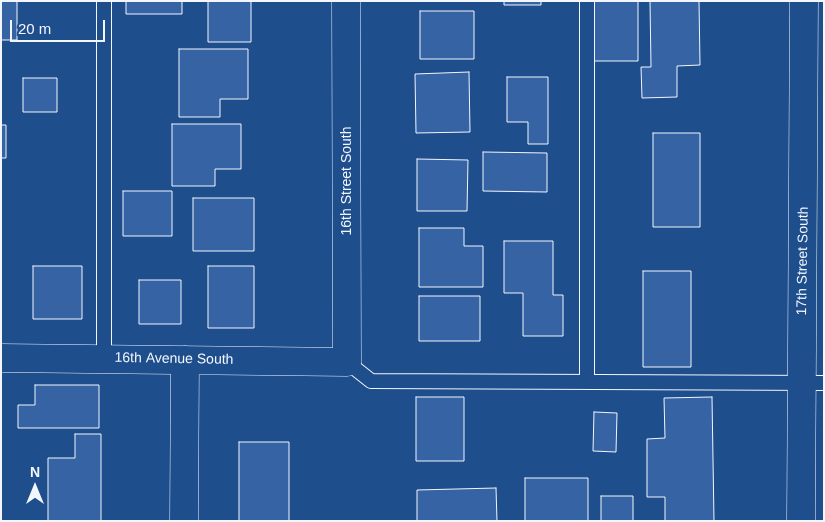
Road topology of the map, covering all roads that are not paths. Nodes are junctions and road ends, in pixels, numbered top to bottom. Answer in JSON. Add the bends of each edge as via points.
{"nodes":[{"id":1,"x":104,"y":1,"type":"edge"},
{"id":2,"x":346,"y":1,"type":"edge"},
{"id":3,"x":587,"y":1,"type":"edge"},
{"id":4,"x":804,"y":1,"type":"edge"},
{"id":5,"x":814,"y":105,"type":"edge"},
{"id":6,"x":1,"y":358,"type":"edge"},
{"id":7,"x":104,"y":358,"type":"junction"},
{"id":8,"x":185,"y":360,"type":"junction"},
{"id":9,"x":347,"y":362,"type":"junction"},
{"id":10,"x":587,"y":382,"type":"junction"},
{"id":11,"x":812,"y":383,"type":"edge"},
{"id":12,"x":184,"y":521,"type":"edge"},
{"id":13,"x":801,"y":521,"type":"edge"}],
"edges":[{"from":1,"to":7,"type":"lane"},
{"from":2,"to":9,"type":"street","name":"16th Street South"},
{"from":3,"to":10,"type":"lane"},
{"from":4,"to":5,"type":"street","name":"17th Street South"},
{"from":5,"to":11,"type":"street","name":"17th Street South"},
{"from":6,"to":7,"type":"street","name":"16th Avenue South"},
{"from":7,"to":8,"type":"street","name":"16th Avenue South"},
{"from":8,"to":9,"type":"street","name":"16th Avenue South"},
{"from":8,"to":12,"type":"street"},
{"from":9,"to":10,"type":"lane","via":[[371,381]]},
{"from":10,"to":11,"type":"lane"},
{"from":11,"to":13,"type":"street","name":"17th Street South"}]}
